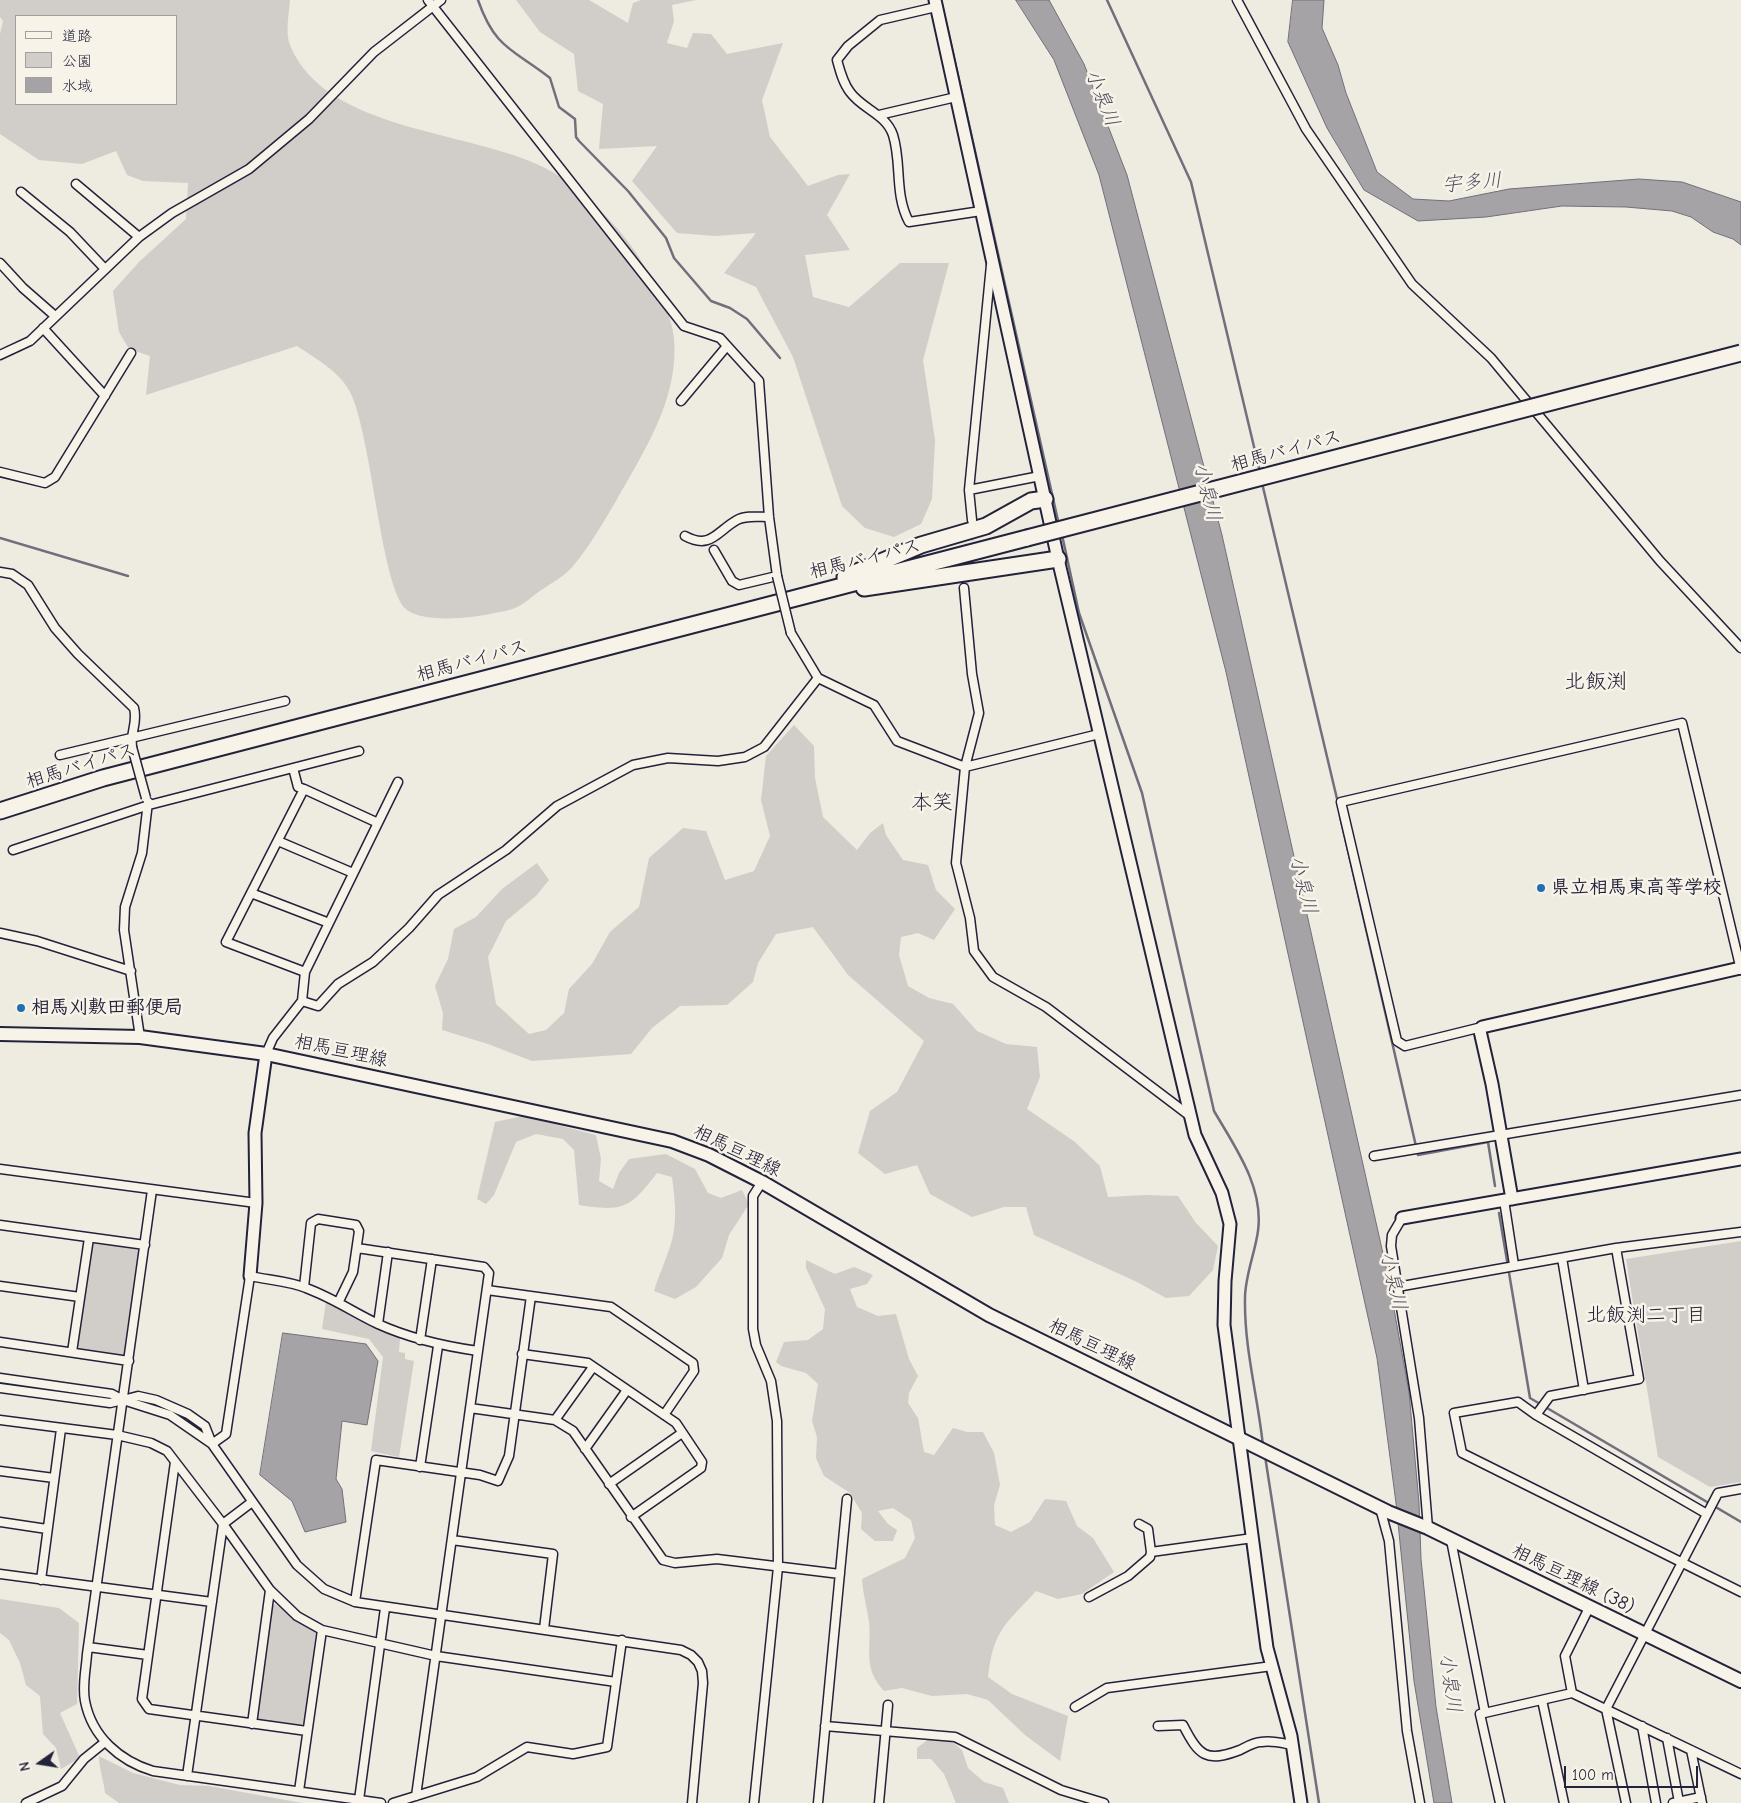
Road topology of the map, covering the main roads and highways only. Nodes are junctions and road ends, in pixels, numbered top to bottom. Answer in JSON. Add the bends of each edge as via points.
{"nodes":[{"id":1,"x":1741,"y":353,"type":"edge"},
{"id":2,"x":1045,"y":499,"type":"road end"},
{"id":3,"x":1058,"y":558,"type":"road end"},
{"id":4,"x":795,"y":597,"type":"junction"},
{"id":5,"x":0,"y":811,"type":"edge"},
{"id":6,"x":0,"y":1034,"type":"edge"},
{"id":7,"x":1384,"y":1510,"type":"joint"},
{"id":8,"x":1741,"y":1681,"type":"edge"}],
"edges":[{"from":1,"to":4,"type":"highway","name":"相馬バイパス","bridge":true},
{"from":2,"to":4,"type":"highway","via":[[1031,501],[986,526],[921,545]]},
{"from":3,"to":4,"type":"highway"},
{"from":4,"to":5,"type":"highway","name":"相馬バイパス","via":[[103,778]]},
{"from":6,"to":7,"type":"main road","name":"相馬亘理線","via":[[140,1037],[266,1054],[672,1141],[709,1154],[762,1182],[990,1315]]},
{"from":7,"to":8,"type":"main road","name":"相馬亘理線 (38)","via":[[1426,1527]]}]}
